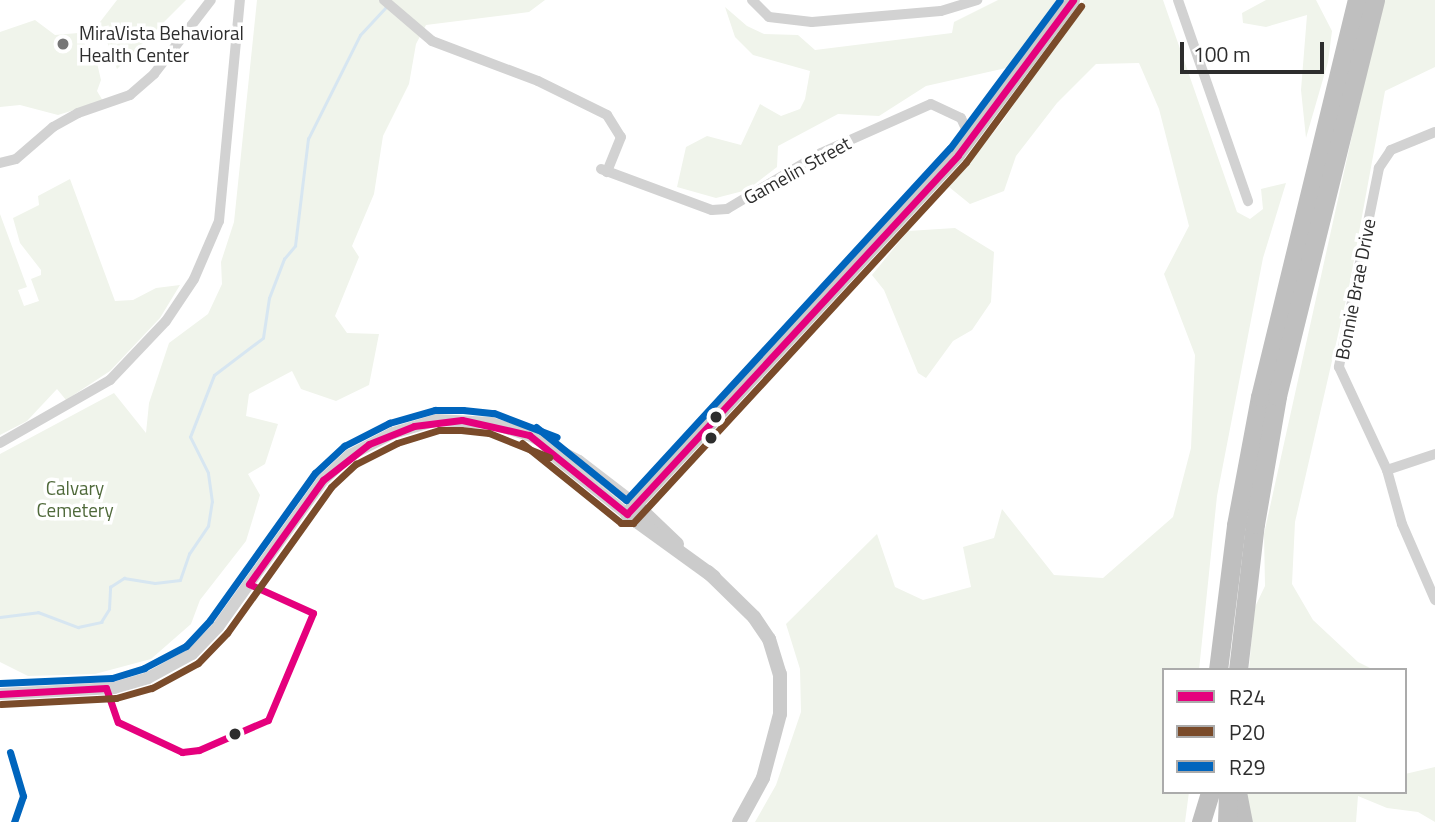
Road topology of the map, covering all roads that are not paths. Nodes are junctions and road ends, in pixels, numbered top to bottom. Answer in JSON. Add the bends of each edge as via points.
{"nodes":[{"id":1,"x":211,"y":0,"type":"edge"},
{"id":2,"x":240,"y":0,"type":"edge"},
{"id":3,"x":384,"y":0,"type":"edge"},
{"id":4,"x":752,"y":0,"type":"edge"},
{"id":5,"x":977,"y":0,"type":"edge"},
{"id":6,"x":1073,"y":0,"type":"edge"},
{"id":7,"x":1178,"y":0,"type":"edge"},
{"id":8,"x":1342,"y":0,"type":"edge"},
{"id":9,"x":1357,"y":0,"type":"edge"},
{"id":10,"x":1375,"y":0,"type":"edge"},
{"id":11,"x":1343,"y":54,"type":"junction"},
{"id":12,"x":1435,"y":132,"type":"edge"},
{"id":13,"x":971,"y":139,"type":"junction"},
{"id":14,"x":0,"y":163,"type":"edge"},
{"id":15,"x":1248,"y":201,"type":"dead end"},
{"id":16,"x":0,"y":443,"type":"edge"},
{"id":17,"x":1435,"y":454,"type":"edge"},
{"id":18,"x":1387,"y":470,"type":"junction"},
{"id":19,"x":631,"y":509,"type":"junction"},
{"id":20,"x":1435,"y":600,"type":"edge"},
{"id":21,"x":1218,"y":668,"type":"edge"},
{"id":22,"x":1238,"y":668,"type":"edge"},
{"id":23,"x":0,"y":694,"type":"edge"},
{"id":24,"x":1209,"y":794,"type":"edge"},
{"id":25,"x":1210,"y":794,"type":"edge"},
{"id":26,"x":1228,"y":794,"type":"edge"},
{"id":27,"x":1237,"y":794,"type":"edge"},
{"id":28,"x":739,"y":822,"type":"edge"},
{"id":29,"x":1201,"y":822,"type":"edge"},
{"id":30,"x":1209,"y":822,"type":"edge"},
{"id":31,"x":1227,"y":822,"type":"edge"},
{"id":32,"x":1243,"y":822,"type":"edge"}],
"edges":[{"from":1,"to":14,"type":"street","via":[[154,74],[130,95],[78,113],[53,127],[16,159]]},
{"from":2,"to":16,"type":"street","via":[[219,221],[194,279],[159,328],[110,380]]},
{"from":3,"to":13,"type":"street","name":"Gamelin Street","via":[[432,41],[538,81],[607,115],[621,137],[604,170],[712,210],[727,209],[821,153],[931,104],[961,118]]},
{"from":4,"to":5,"type":"street","via":[[769,17],[812,22],[941,11]]},
{"from":6,"to":13,"type":"main road"},
{"from":7,"to":15,"type":"street"},
{"from":8,"to":11,"type":"highway"},
{"from":9,"to":11,"type":"highway"},
{"from":10,"to":22,"type":"highway","via":[[1277,396],[1255,524]]},
{"from":11,"to":21,"type":"highway","via":[[1260,397],[1234,537]]},
{"from":12,"to":18,"type":"street","name":"Bonnie Brae Drive","via":[[1391,150],[1379,168],[1339,367]]},
{"from":13,"to":19,"type":"main road","via":[[809,321]]},
{"from":17,"to":18,"type":"street"},
{"from":18,"to":20,"type":"street","name":"Bonnie Brae Drive","via":[[1402,524]]},
{"from":19,"to":23,"type":"street","via":[[529,435],[491,423],[437,420],[369,444],[323,480],[218,626],[192,654],[148,678],[114,688]]},
{"from":19,"to":28,"type":"main road","via":[[714,578],[763,629],[780,674],[777,729],[763,778]]},
{"from":24,"to":29,"type":"highway"},
{"from":25,"to":30,"type":"highway"},
{"from":26,"to":31,"type":"highway"},
{"from":27,"to":32,"type":"highway"}]}
